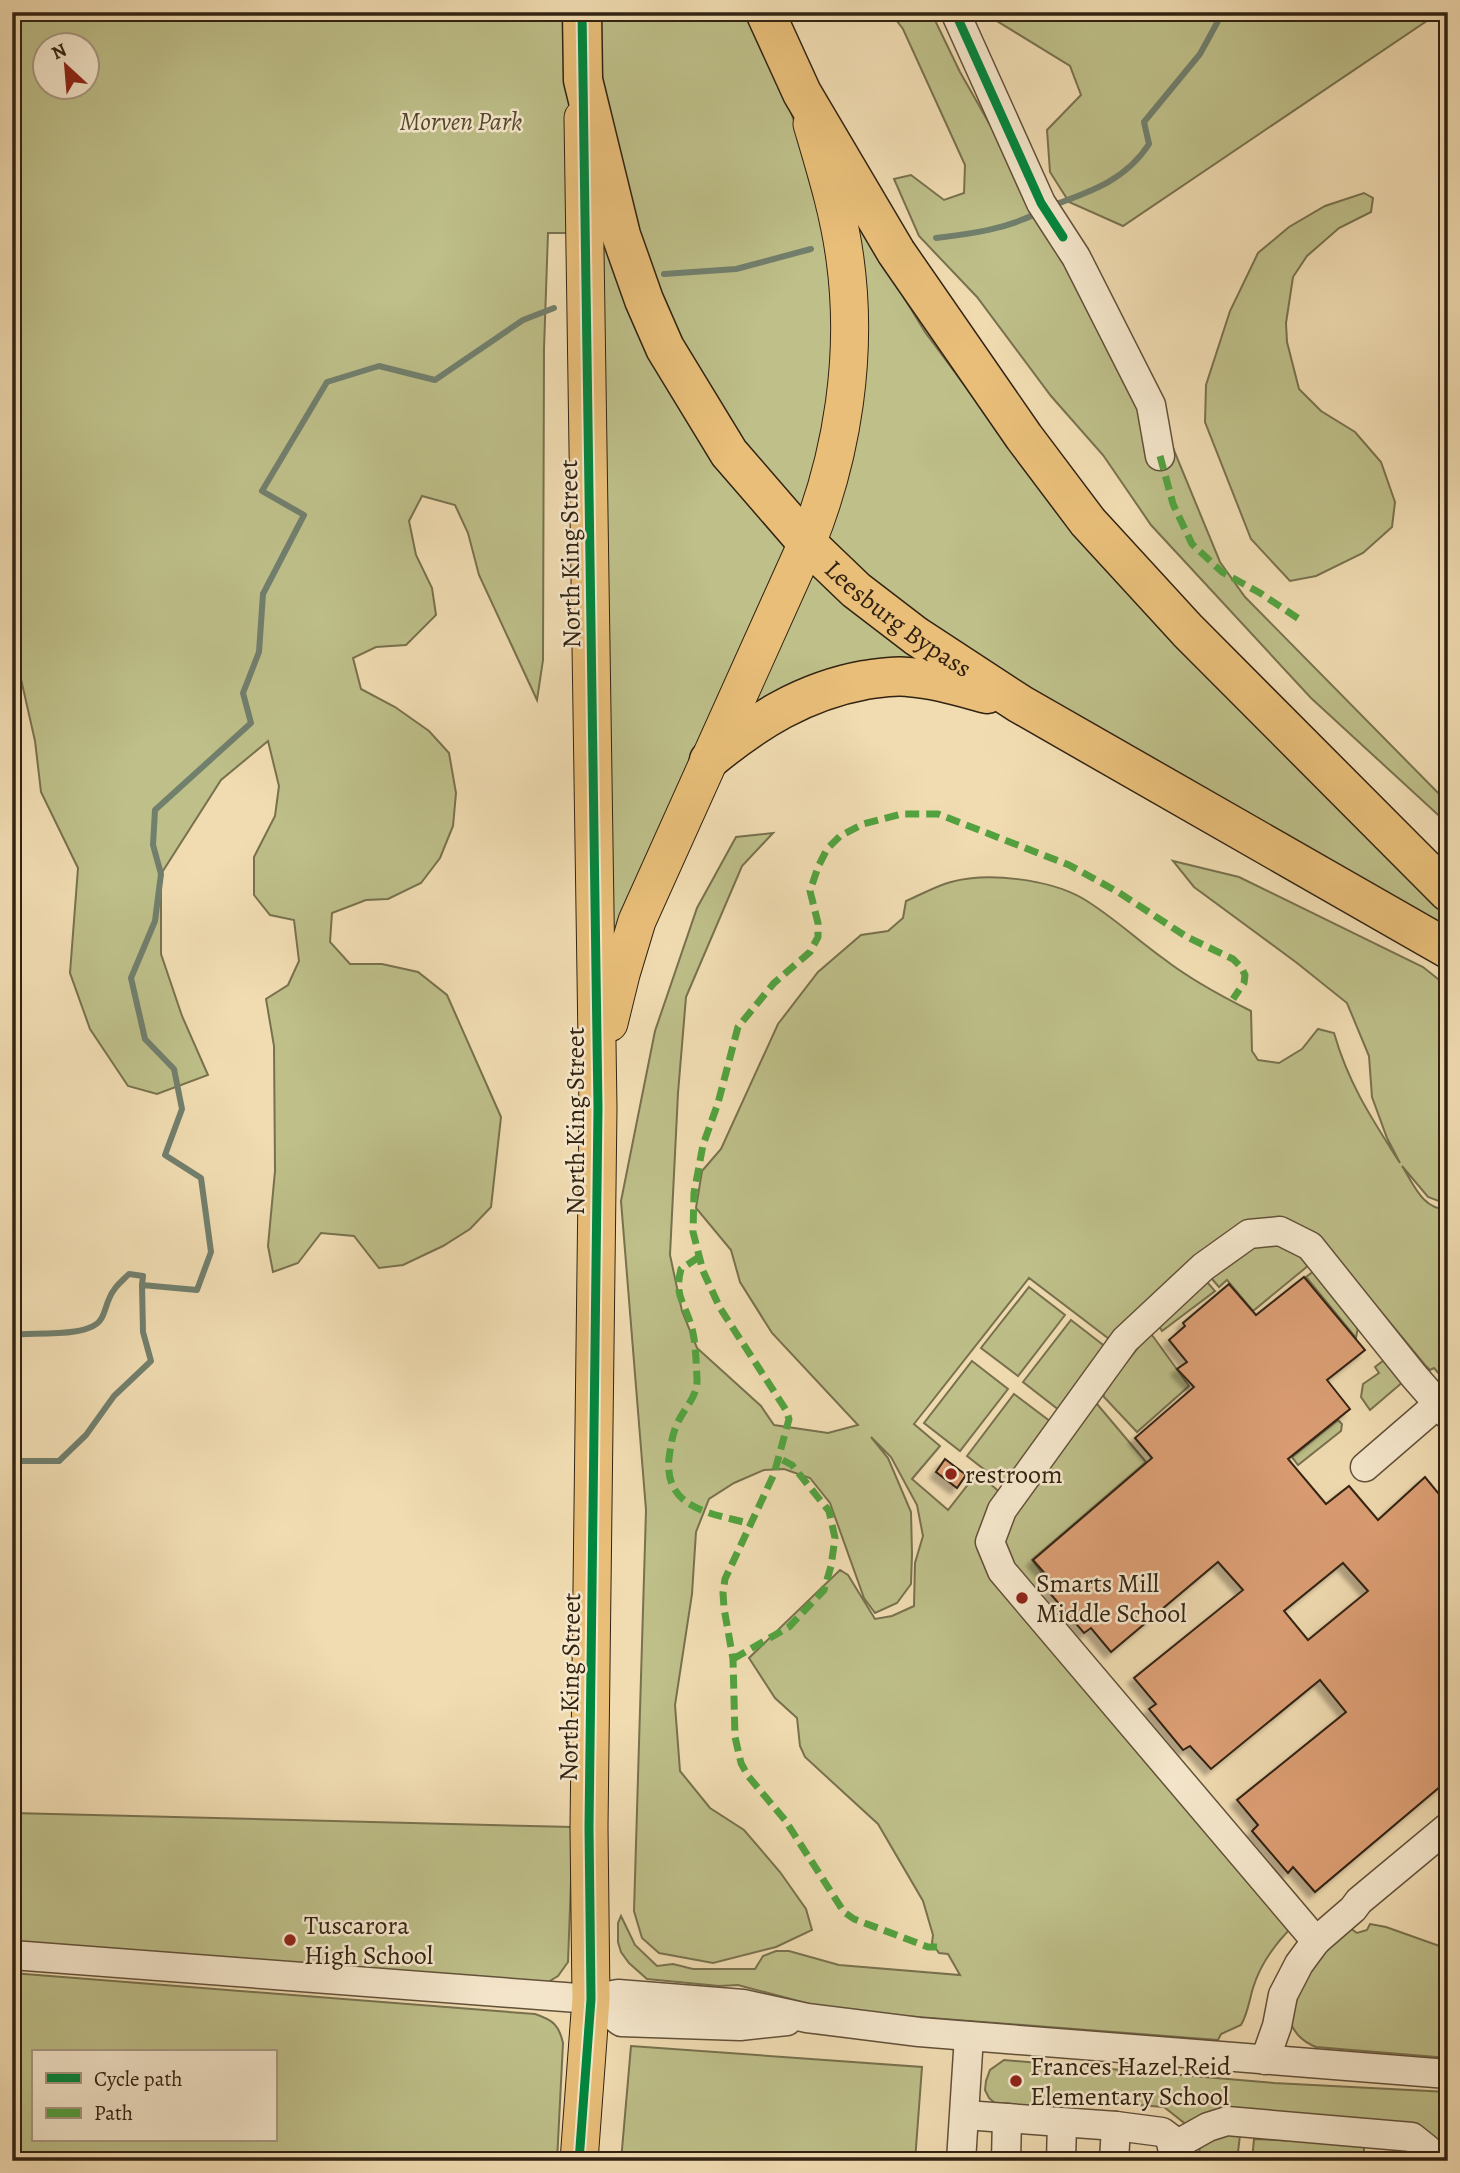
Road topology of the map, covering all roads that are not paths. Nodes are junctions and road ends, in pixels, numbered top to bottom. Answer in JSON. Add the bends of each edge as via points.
{"nodes":[{"id":1,"x":582,"y":12,"type":"edge"},
{"id":2,"x":765,"y":12,"type":"edge"},
{"id":3,"x":955,"y":12,"type":"edge"},
{"id":4,"x":583,"y":80,"type":"junction"},
{"id":5,"x":802,"y":93,"type":"junction"},
{"id":6,"x":1160,"y":456,"type":"dead end"},
{"id":7,"x":807,"y":542,"type":"junction"},
{"id":8,"x":1020,"y":704,"type":"junction"},
{"id":9,"x":709,"y":760,"type":"junction"},
{"id":10,"x":1448,"y":892,"type":"edge"},
{"id":11,"x":1448,"y":950,"type":"edge"},
{"id":12,"x":598,"y":1108,"type":"junction"},
{"id":13,"x":1443,"y":1409,"type":"edge"},
{"id":14,"x":1365,"y":1467,"type":"dead end"},
{"id":15,"x":1448,"y":1827,"type":"edge"},
{"id":16,"x":1316,"y":1941,"type":"junction"},
{"id":17,"x":12,"y":1955,"type":"edge"},
{"id":18,"x":591,"y":1999,"type":"junction"},
{"id":19,"x":969,"y":2036,"type":"junction"},
{"id":20,"x":1265,"y":2060,"type":"junction"},
{"id":21,"x":1448,"y":2074,"type":"edge"},
{"id":22,"x":965,"y":2115,"type":"junction"},
{"id":23,"x":1007,"y":2118,"type":"junction"},
{"id":24,"x":1062,"y":2123,"type":"junction"},
{"id":25,"x":1116,"y":2126,"type":"junction"},
{"id":26,"x":1175,"y":2153,"type":"edge"},
{"id":27,"x":579,"y":2161,"type":"edge"},
{"id":28,"x":961,"y":2161,"type":"edge"},
{"id":29,"x":1006,"y":2161,"type":"edge"},
{"id":30,"x":1060,"y":2161,"type":"edge"},
{"id":31,"x":1114,"y":2161,"type":"edge"},
{"id":32,"x":1435,"y":2161,"type":"edge"}],
"edges":[{"from":1,"to":4,"type":"highway","name":"Leesburg Bypass"},
{"from":2,"to":5,"type":"highway"},
{"from":3,"to":6,"type":"street","via":[[1051,218],[1099,300],[1151,405]]},
{"from":4,"to":7,"type":"highway","name":"Leesburg Bypass","via":[[621,235],[665,348],[729,453]]},
{"from":4,"to":12,"type":"main road","name":"North King Street"},
{"from":5,"to":7,"type":"main road","name":"North King Street","via":[[837,214],[849,313],[844,407],[834,463]]},
{"from":5,"to":10,"type":"highway","via":[[896,252],[1088,522],[1188,631]]},
{"from":7,"to":8,"type":"highway","name":"Leesburg Bypass","via":[[866,598]]},
{"from":7,"to":9,"type":"main road","name":"North King Street"},
{"from":8,"to":9,"type":"highway","via":[[906,676],[846,684],[777,711]]},
{"from":8,"to":11,"type":"highway","name":"Leesburg Bypass"},
{"from":9,"to":12,"type":"main road","name":"North King Street","via":[[628,948],[606,1038]]},
{"from":12,"to":18,"type":"main road","name":"North King Street"},
{"from":13,"to":14,"type":"street"},
{"from":13,"to":16,"type":"street","via":[[1310,1246],[1280,1231],[1249,1234],[1203,1268],[1125,1340],[1002,1510],[990,1542],[1002,1571]]},
{"from":15,"to":16,"type":"street"},
{"from":16,"to":20,"type":"street","via":[[1283,1995]]},
{"from":17,"to":18,"type":"street"},
{"from":18,"to":19,"type":"street","via":[[618,1994],[743,2004],[807,2018]]},
{"from":18,"to":27,"type":"main road","name":"North King Street"},
{"from":19,"to":20,"type":"street"},
{"from":19,"to":22,"type":"street"},
{"from":20,"to":21,"type":"street"},
{"from":22,"to":23,"type":"street"},
{"from":22,"to":28,"type":"street"},
{"from":23,"to":24,"type":"street"},
{"from":23,"to":29,"type":"street"},
{"from":24,"to":25,"type":"street"},
{"from":24,"to":30,"type":"street"},
{"from":25,"to":26,"type":"street","via":[[1162,2132],[1170,2138]]},
{"from":25,"to":31,"type":"street"},
{"from":26,"to":32,"type":"street","via":[[1208,2127],[1227,2121],[1412,2137]]}]}
